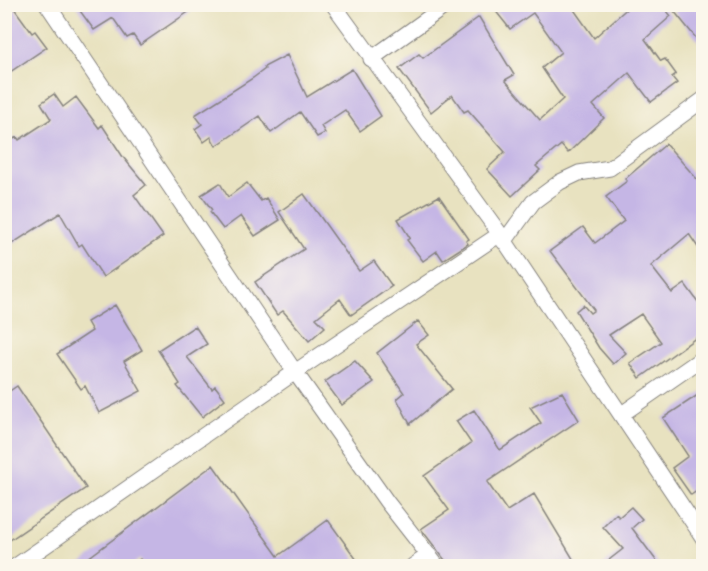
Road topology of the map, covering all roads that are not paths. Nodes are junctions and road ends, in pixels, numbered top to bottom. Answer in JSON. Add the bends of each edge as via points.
{"nodes":[{"id":1,"x":47,"y":4,"type":"edge"},
{"id":2,"x":333,"y":4,"type":"edge"},
{"id":3,"x":448,"y":4,"type":"edge"},
{"id":4,"x":371,"y":59,"type":"junction"},
{"id":5,"x":704,"y":99,"type":"edge"},
{"id":6,"x":502,"y":238,"type":"junction"},
{"id":7,"x":704,"y":357,"type":"edge"},
{"id":8,"x":295,"y":372,"type":"junction"},
{"id":9,"x":622,"y":414,"type":"junction"},
{"id":10,"x":704,"y":539,"type":"edge"},
{"id":11,"x":433,"y":561,"type":"edge"},
{"id":12,"x":16,"y":567,"type":"edge"},
{"id":13,"x":413,"y":567,"type":"edge"}],
"edges":[{"from":1,"to":8,"type":"street"},
{"from":2,"to":4,"type":"street"},
{"from":3,"to":4,"type":"street"},
{"from":4,"to":6,"type":"street"},
{"from":5,"to":6,"type":"street","via":[[610,168],[579,173],[560,182],[533,202]]},
{"from":6,"to":8,"type":"street"},
{"from":6,"to":9,"type":"street"},
{"from":7,"to":9,"type":"street"},
{"from":8,"to":11,"type":"street"},
{"from":8,"to":12,"type":"street"},
{"from":9,"to":10,"type":"street"},
{"from":11,"to":13,"type":"street"}]}
